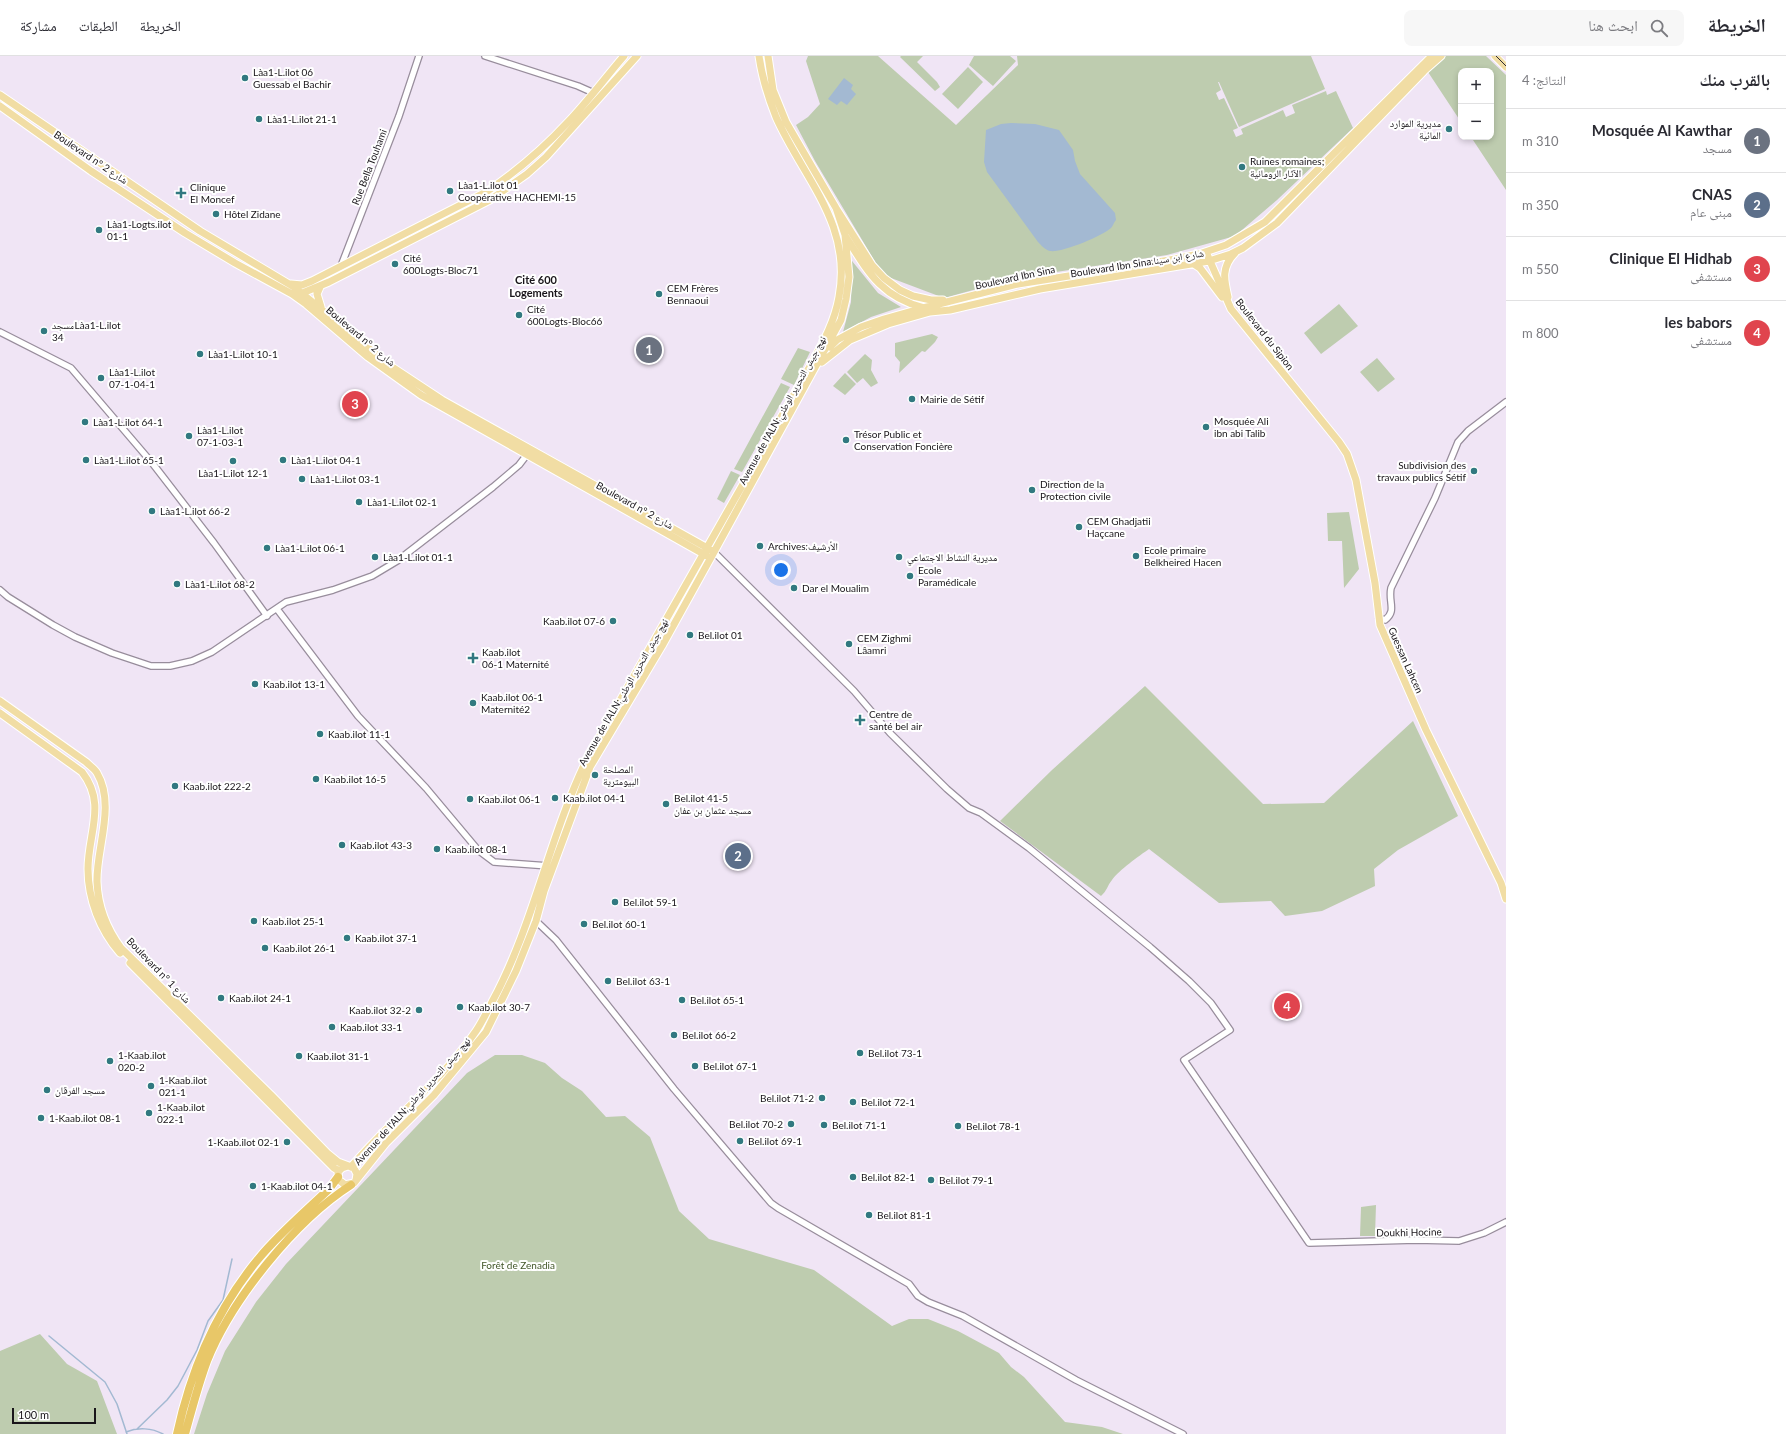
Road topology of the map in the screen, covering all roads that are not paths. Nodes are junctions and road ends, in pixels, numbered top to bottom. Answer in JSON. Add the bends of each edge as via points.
{"nodes":[{"id":1,"x":419,"y":56,"type":"edge"},
{"id":2,"x":485,"y":56,"type":"edge"},
{"id":3,"x":624,"y":56,"type":"edge"},
{"id":4,"x":637,"y":56,"type":"edge"},
{"id":5,"x":760,"y":56,"type":"edge"},
{"id":6,"x":768,"y":56,"type":"edge"},
{"id":7,"x":1432,"y":56,"type":"edge"},
{"id":8,"x":1441,"y":56,"type":"edge"},
{"id":9,"x":1494,"y":56,"type":"edge"},
{"id":10,"x":1506,"y":67,"type":"edge"},
{"id":11,"x":594,"y":92,"type":"junction"},
{"id":12,"x":0,"y":95,"type":"edge"},
{"id":13,"x":602,"y":96,"type":"junction"},
{"id":14,"x":0,"y":106,"type":"edge"},
{"id":15,"x":836,"y":208,"type":"junction"},
{"id":16,"x":829,"y":214,"type":"junction"},
{"id":17,"x":845,"y":235,"type":"junction"},
{"id":18,"x":1239,"y":250,"type":"junction"},
{"id":19,"x":1206,"y":252,"type":"junction"},
{"id":20,"x":1209,"y":261,"type":"junction"},
{"id":21,"x":1194,"y":264,"type":"junction"},
{"id":22,"x":341,"y":266,"type":"junction"},
{"id":23,"x":329,"y":282,"type":"junction"},
{"id":24,"x":288,"y":283,"type":"junction"},
{"id":25,"x":307,"y":283,"type":"junction"},
{"id":26,"x":320,"y":286,"type":"junction"},
{"id":27,"x":292,"y":294,"type":"junction"},
{"id":28,"x":303,"y":294,"type":"junction"},
{"id":29,"x":953,"y":300,"type":"junction"},
{"id":30,"x":306,"y":304,"type":"junction"},
{"id":31,"x":321,"y":308,"type":"junction"},
{"id":32,"x":923,"y":308,"type":"junction"},
{"id":33,"x":1231,"y":309,"type":"junction"},
{"id":34,"x":950,"y":310,"type":"junction"},
{"id":35,"x":0,"y":332,"type":"edge"},
{"id":36,"x":825,"y":351,"type":"junction"},
{"id":37,"x":815,"y":364,"type":"junction"},
{"id":38,"x":1292,"y":384,"type":"joint"},
{"id":39,"x":1506,"y":402,"type":"edge"},
{"id":40,"x":528,"y":452,"type":"junction"},
{"id":41,"x":705,"y":551,"type":"junction"},
{"id":42,"x":713,"y":555,"type":"junction"},
{"id":43,"x":0,"y":590,"type":"edge"},
{"id":44,"x":277,"y":609,"type":"junction"},
{"id":45,"x":266,"y":616,"type":"junction"},
{"id":46,"x":1379,"y":618,"type":"junction"},
{"id":47,"x":0,"y":702,"type":"edge"},
{"id":48,"x":0,"y":713,"type":"edge"},
{"id":49,"x":549,"y":866,"type":"junction"},
{"id":50,"x":1506,"y":899,"type":"edge"},
{"id":51,"x":536,"y":921,"type":"junction"},
{"id":52,"x":350,"y":1166,"type":"junction"},
{"id":53,"x":338,"y":1174,"type":"junction"},
{"id":54,"x":354,"y":1182,"type":"junction"},
{"id":55,"x":1506,"y":1222,"type":"edge"},
{"id":56,"x":1309,"y":1243,"type":"joint"},
{"id":57,"x":177,"y":1434,"type":"edge"},
{"id":58,"x":185,"y":1434,"type":"edge"},
{"id":59,"x":1183,"y":1434,"type":"edge"}],
"edges":[{"from":1,"to":22,"type":"street","name":"Rue Bella Touhami","via":[[399,116]]},
{"from":2,"to":11,"type":"street"},
{"from":3,"to":11,"type":"main road"},
{"from":4,"to":13,"type":"main road"},
{"from":5,"to":16,"type":"main road","via":[[765,86],[777,118]]},
{"from":6,"to":15,"type":"main road","via":[[773,90],[779,107]]},
{"from":7,"to":19,"type":"main road","name":"Boulevard Ibn Sina","via":[[1265,222],[1226,245]]},
{"from":8,"to":18,"type":"main road","name":"Boulevard Ibn Sina:شارع ابن سينا","via":[[1277,223]]},
{"from":9,"to":10,"type":"main road"},
{"from":11,"to":13,"type":"street"},
{"from":11,"to":22,"type":"main road","via":[[548,142],[486,192]]},
{"from":12,"to":24,"type":"main road","name":"Boulevard n° شارع 2","via":[[200,231]]},
{"from":13,"to":23,"type":"main road","via":[[528,174],[490,200]]},
{"from":14,"to":27,"type":"main road","name":"Boulevard n° شارع 2","via":[[179,229]]},
{"from":15,"to":17,"type":"main road"},
{"from":15,"to":29,"type":"main road","via":[[872,265],[884,278],[913,296],[931,300]]},
{"from":16,"to":17,"type":"main road","name":"Boulevard Ibn Sina"},
{"from":16,"to":37,"type":"main road","name":"Avenue de l'ALN;نهج جيش التحرير الوطني","via":[[836,238],[841,282],[829,331]]},
{"from":17,"to":32,"type":"main road","name":"Boulevard Ibn Sina","via":[[883,288],[903,301]]},
{"from":17,"to":36,"type":"main road","name":"Avenue de l'ALN;نهج جيش التحرير الوطني","via":[[849,277],[846,299],[841,320]]},
{"from":18,"to":20,"type":"main road","name":"Boulevard Ibn Sina:شارع ابن سينا"},
{"from":18,"to":33,"type":"main road","via":[[1226,264],[1226,284]]},
{"from":19,"to":20,"type":"main road","name":"Boulevard du Sipion"},
{"from":19,"to":29,"type":"main road","name":"Boulevard Ibn Sina","via":[[1018,284]]},
{"from":20,"to":21,"type":"main road","name":"Boulevard Ibn Sina:شارع ابن سينا"},
{"from":20,"to":33,"type":"main road","name":"Boulevard du Sipion"},
{"from":21,"to":33,"type":"main road","via":[[1200,268]]},
{"from":21,"to":34,"type":"main road","name":"Boulevard Ibn Sina:شارع ابن سينا","via":[[1040,289]]},
{"from":22,"to":23,"type":"street","name":"Rue Bella Touhami"},
{"from":22,"to":25,"type":"main road"},
{"from":23,"to":26,"type":"main road"},
{"from":24,"to":25,"type":"main road"},
{"from":24,"to":28,"type":"main road","name":"Boulevard n° شارع 2"},
{"from":25,"to":28,"type":"main road"},
{"from":26,"to":28,"type":"main road"},
{"from":26,"to":31,"type":"main road","via":[[317,294]]},
{"from":27,"to":28,"type":"main road"},
{"from":27,"to":30,"type":"main road","name":"Boulevard n° شارع 2"},
{"from":28,"to":30,"type":"main road"},
{"from":28,"to":31,"type":"main road","name":"Boulevard n° شارع 2"},
{"from":29,"to":32,"type":"main road","name":"Boulevard Ibn Sina"},
{"from":30,"to":40,"type":"main road","name":"Boulevard n° شارع 2","via":[[391,375],[421,395]]},
{"from":31,"to":40,"type":"main road","name":"Boulevard n° شارع 2","via":[[400,373]]},
{"from":32,"to":34,"type":"main road","name":"Boulevard Ibn Sina"},
{"from":32,"to":36,"type":"main road","name":"Boulevard Ibn Sina","via":[[861,327],[837,340]]},
{"from":33,"to":38,"type":"main road","name":"Boulevard du Sipion"},
{"from":34,"to":37,"type":"main road","via":[[930,312],[868,331]]},
{"from":35,"to":45,"type":"street","via":[[71,368],[153,464]]},
{"from":36,"to":37,"type":"main road","name":"Boulevard Ibn Sina"},
{"from":37,"to":41,"type":"main road","name":"Avenue de l'ALN;نهج جيش التحرير الوطني"},
{"from":37,"to":42,"type":"main road","name":"Avenue de l'ALN;نهج جيش التحرير الوطني"},
{"from":38,"to":46,"type":"main road","name":"Guessan Lahcen","via":[[1339,442],[1352,466],[1370,554]]},
{"from":39,"to":46,"type":"street","via":[[1468,431],[1458,442],[1435,498],[1391,588],[1391,615],[1385,620]]},
{"from":40,"to":41,"type":"main road","name":"Boulevard n° شارع 2"},
{"from":40,"to":44,"type":"street","via":[[518,465],[493,487],[397,561],[372,576],[333,590],[286,602]]},
{"from":41,"to":42,"type":"main road","name":"Boulevard n° شارع 2"},
{"from":41,"to":49,"type":"main road","name":"Avenue de l'ALN;نهج جيش التحرير الوطني","via":[[588,757]]},
{"from":42,"to":49,"type":"main road","name":"Avenue de l'ALN;نهج جيش التحرير الوطني","via":[[590,767]]},
{"from":42,"to":56,"type":"street","name":"Boulevard n° شارع 2","via":[[722,559],[854,691],[890,733],[947,789],[969,808],[981,813],[1029,848],[1140,938],[1211,1003],[1230,1030],[1184,1060]]},
{"from":43,"to":45,"type":"street","via":[[75,637],[151,666],[170,666],[192,661],[212,652]]},
{"from":44,"to":45,"type":"street"},
{"from":44,"to":49,"type":"street","via":[[358,716],[426,788],[478,850],[494,862]]},
{"from":46,"to":50,"type":"main road","name":"Guessan Lahcen","via":[[1381,629],[1426,730],[1502,883]]},
{"from":47,"to":52,"type":"main road","name":"Boulevard n° شارع 1","via":[[98,773],[105,807],[98,893],[106,922],[121,948],[327,1153],[338,1162]]},
{"from":48,"to":53,"type":"main road","name":"Boulevard n° شارع 1","via":[[82,772],[88,780],[95,802],[88,867],[90,890],[101,924],[112,944]]},
{"from":49,"to":51,"type":"main road","name":"Avenue de l'ALN;نهج جيش التحرير الوطني"},
{"from":49,"to":52,"type":"main road","via":[[508,971],[477,1031],[428,1088]]},
{"from":51,"to":54,"type":"main road","name":"Avenue de l'ALN;نهج جيش التحرير الوطني","via":[[516,971],[486,1032],[434,1095],[386,1143]]},
{"from":51,"to":59,"type":"street","via":[[556,940],[689,1107],[778,1208],[909,1284],[918,1296],[928,1302],[963,1316],[1076,1380]]},
{"from":52,"to":53,"type":"main road","via":[[342,1168]]},
{"from":52,"to":54,"type":"main road","via":[[356,1171]]},
{"from":53,"to":54,"type":"main road","via":[[343,1184]]},
{"from":53,"to":57,"type":"highway","via":[[329,1189],[260,1257],[236,1290],[198,1362]]},
{"from":54,"to":58,"type":"highway","via":[[326,1204],[279,1250],[255,1278],[229,1317],[208,1360],[190,1410]]},
{"from":55,"to":56,"type":"street","name":"Doukhi Hocine","via":[[1459,1241]]}]}
